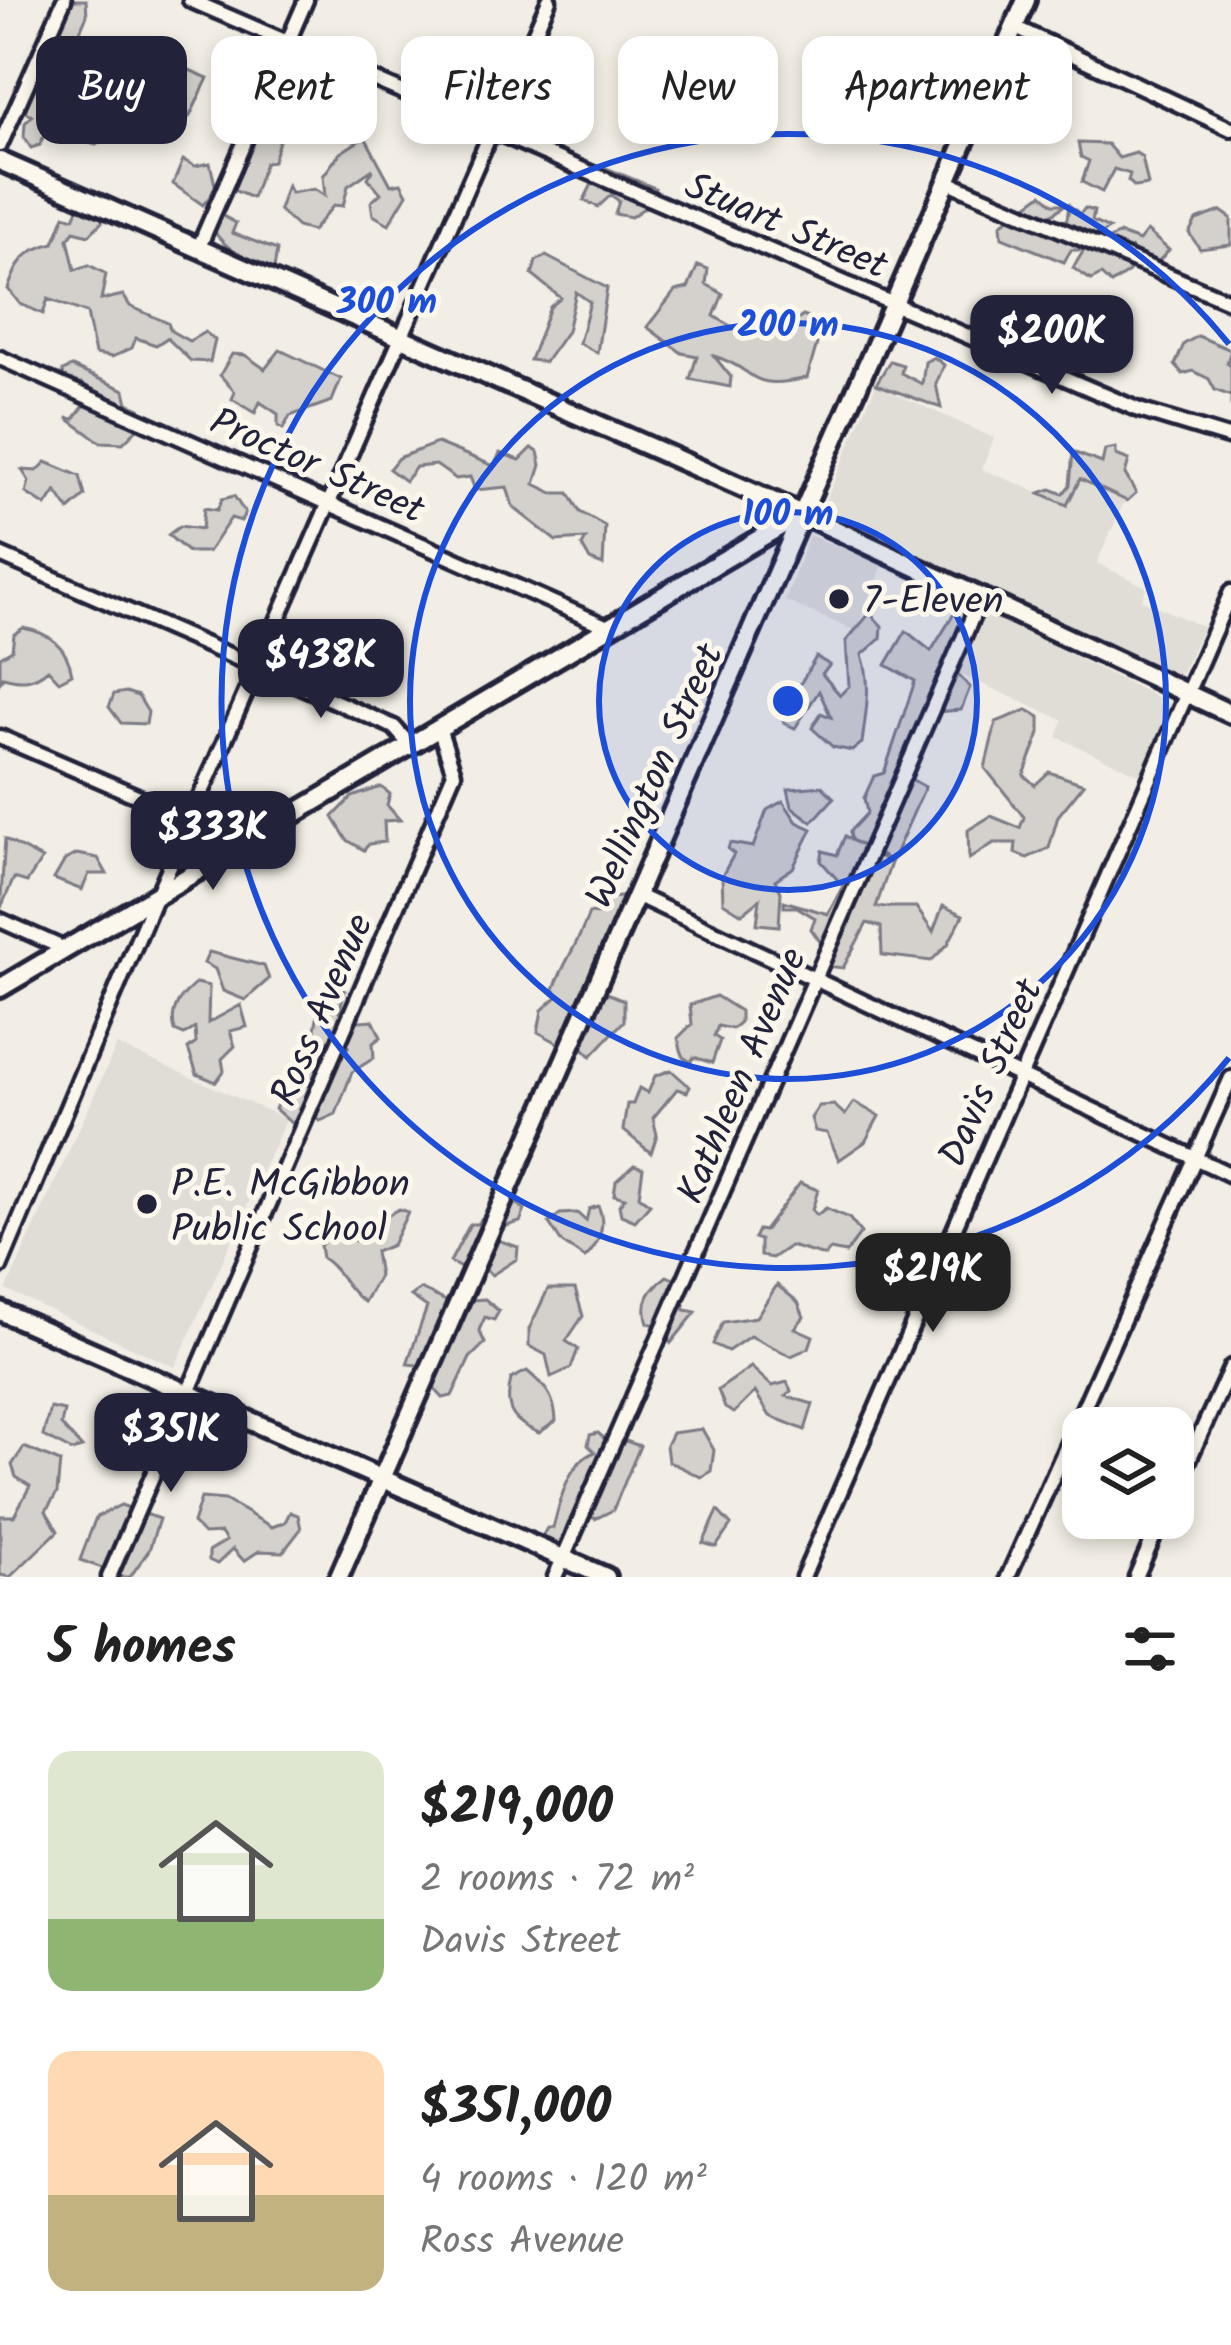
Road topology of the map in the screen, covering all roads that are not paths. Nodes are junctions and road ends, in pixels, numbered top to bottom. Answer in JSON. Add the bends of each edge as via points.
{"nodes":[{"id":1,"x":64,"y":0,"type":"edge"},
{"id":2,"x":190,"y":0,"type":"edge"},
{"id":3,"x":306,"y":0,"type":"edge"},
{"id":4,"x":549,"y":0,"type":"edge"},
{"id":5,"x":1026,"y":0,"type":"edge"},
{"id":6,"x":1014,"y":27,"type":"junction"},
{"id":7,"x":273,"y":36,"type":"edge"},
{"id":8,"x":290,"y":36,"type":"edge"},
{"id":9,"x":533,"y":36,"type":"edge"},
{"id":10,"x":1231,"y":129,"type":"edge"},
{"id":11,"x":243,"y":144,"type":"edge"},
{"id":12,"x":487,"y":144,"type":"edge"},
{"id":13,"x":515,"y":144,"type":"edge"},
{"id":14,"x":0,"y":145,"type":"edge"},
{"id":15,"x":0,"y":161,"type":"edge"},
{"id":16,"x":946,"y":181,"type":"junction"},
{"id":17,"x":198,"y":249,"type":"junction"},
{"id":18,"x":894,"y":301,"type":"junction"},
{"id":19,"x":1231,"y":302,"type":"edge"},
{"id":20,"x":403,"y":336,"type":"junction"},
{"id":21,"x":0,"y":358,"type":"edge"},
{"id":22,"x":1231,"y":439,"type":"edge"},
{"id":23,"x":332,"y":502,"type":"junction"},
{"id":24,"x":802,"y":514,"type":"junction"},
{"id":25,"x":737,"y":552,"type":"junction"},
{"id":26,"x":0,"y":555,"type":"edge"},
{"id":27,"x":778,"y":576,"type":"junction"},
{"id":28,"x":1231,"y":592,"type":"edge"},
{"id":29,"x":981,"y":597,"type":"junction"},
{"id":30,"x":610,"y":628,"type":"junction"},
{"id":31,"x":258,"y":667,"type":"junction"},
{"id":32,"x":1187,"y":694,"type":"junction"},
{"id":33,"x":1231,"y":714,"type":"edge"},
{"id":34,"x":439,"y":728,"type":"junction"},
{"id":35,"x":0,"y":737,"type":"edge"},
{"id":36,"x":410,"y":745,"type":"junction"},
{"id":37,"x":190,"y":819,"type":"junction"},
{"id":38,"x":245,"y":843,"type":"junction"},
{"id":39,"x":157,"y":895,"type":"junction"},
{"id":40,"x":636,"y":895,"type":"junction"},
{"id":41,"x":0,"y":920,"type":"edge"},
{"id":42,"x":64,"y":949,"type":"junction"},
{"id":43,"x":815,"y":976,"type":"junction"},
{"id":44,"x":0,"y":988,"type":"edge"},
{"id":45,"x":1020,"y":1074,"type":"junction"},
{"id":46,"x":1231,"y":1078,"type":"edge"},
{"id":47,"x":1195,"y":1158,"type":"junction"},
{"id":48,"x":1231,"y":1175,"type":"edge"},
{"id":49,"x":0,"y":1267,"type":"edge"},
{"id":50,"x":0,"y":1311,"type":"edge"},
{"id":51,"x":1231,"y":1367,"type":"edge"},
{"id":52,"x":189,"y":1394,"type":"junction"},
{"id":53,"x":1194,"y":1449,"type":"edge"},
{"id":54,"x":382,"y":1478,"type":"junction"},
{"id":55,"x":1153,"y":1539,"type":"edge"},
{"id":56,"x":563,"y":1558,"type":"junction"},
{"id":57,"x":109,"y":1577,"type":"edge"},
{"id":58,"x":339,"y":1577,"type":"edge"},
{"id":59,"x":555,"y":1577,"type":"edge"},
{"id":60,"x":606,"y":1577,"type":"edge"},
{"id":61,"x":802,"y":1577,"type":"edge"},
{"id":62,"x":1008,"y":1577,"type":"edge"},
{"id":63,"x":1136,"y":1577,"type":"edge"}],
"edges":[{"from":1,"to":14,"type":"street"},
{"from":2,"to":7,"type":"street","name":"Stuart Street"},
{"from":3,"to":8,"type":"street"},
{"from":4,"to":9,"type":"street"},
{"from":5,"to":6,"type":"street","name":"Wellington Street"},
{"from":6,"to":10,"type":"street"},
{"from":6,"to":16,"type":"street","name":"Wellington Street"},
{"from":11,"to":17,"type":"street"},
{"from":12,"to":20,"type":"street"},
{"from":13,"to":18,"type":"street","name":"Stuart Street"},
{"from":15,"to":17,"type":"street"},
{"from":16,"to":18,"type":"street","name":"Wellington Street"},
{"from":16,"to":19,"type":"street"},
{"from":17,"to":20,"type":"street"},
{"from":18,"to":22,"type":"street","name":"Stuart Street","via":[[1139,410]]},
{"from":18,"to":24,"type":"street","name":"Wellington Street"},
{"from":20,"to":23,"type":"street"},
{"from":20,"to":24,"type":"street"},
{"from":21,"to":23,"type":"street","name":"Proctor Street"},
{"from":23,"to":30,"type":"street","name":"Proctor Street"},
{"from":23,"to":31,"type":"street"},
{"from":24,"to":25,"type":"street"},
{"from":24,"to":27,"type":"street","name":"Wellington Street"},
{"from":24,"to":29,"type":"street"},
{"from":25,"to":27,"type":"street","via":[[771,549]]},
{"from":25,"to":30,"type":"street"},
{"from":26,"to":31,"type":"street"},
{"from":27,"to":40,"type":"street","name":"Wellington Street"},
{"from":28,"to":32,"type":"street","name":"Davis Street"},
{"from":29,"to":32,"type":"street"},
{"from":29,"to":43,"type":"street","name":"Kathleen Avenue"},
{"from":30,"to":34,"type":"street"},
{"from":31,"to":36,"type":"street","via":[[394,727]]},
{"from":31,"to":37,"type":"street"},
{"from":32,"to":33,"type":"street"},
{"from":32,"to":45,"type":"street","name":"Davis Street"},
{"from":34,"to":36,"type":"street"},
{"from":34,"to":52,"type":"street","name":"Ross Avenue","via":[[454,772]]},
{"from":35,"to":37,"type":"street"},
{"from":36,"to":38,"type":"street"},
{"from":37,"to":38,"type":"street"},
{"from":37,"to":39,"type":"street"},
{"from":38,"to":39,"type":"street"},
{"from":39,"to":42,"type":"street"},
{"from":39,"to":49,"type":"street"},
{"from":40,"to":43,"type":"street"},
{"from":40,"to":54,"type":"street","name":"Wellington Street"},
{"from":41,"to":42,"type":"street"},
{"from":42,"to":44,"type":"street"},
{"from":43,"to":45,"type":"street"},
{"from":43,"to":56,"type":"street","name":"Kathleen Avenue"},
{"from":45,"to":47,"type":"street"},
{"from":45,"to":61,"type":"street","name":"Davis Street"},
{"from":46,"to":47,"type":"street"},
{"from":47,"to":48,"type":"street"},
{"from":47,"to":62,"type":"street"},
{"from":50,"to":52,"type":"street"},
{"from":51,"to":53,"type":"street"},
{"from":52,"to":54,"type":"street"},
{"from":52,"to":57,"type":"street","name":"Ross Avenue"},
{"from":54,"to":56,"type":"street"},
{"from":54,"to":58,"type":"street","name":"Wellington Street"},
{"from":55,"to":63,"type":"street"},
{"from":56,"to":59,"type":"street","name":"Kathleen Avenue"},
{"from":56,"to":60,"type":"street"}]}
